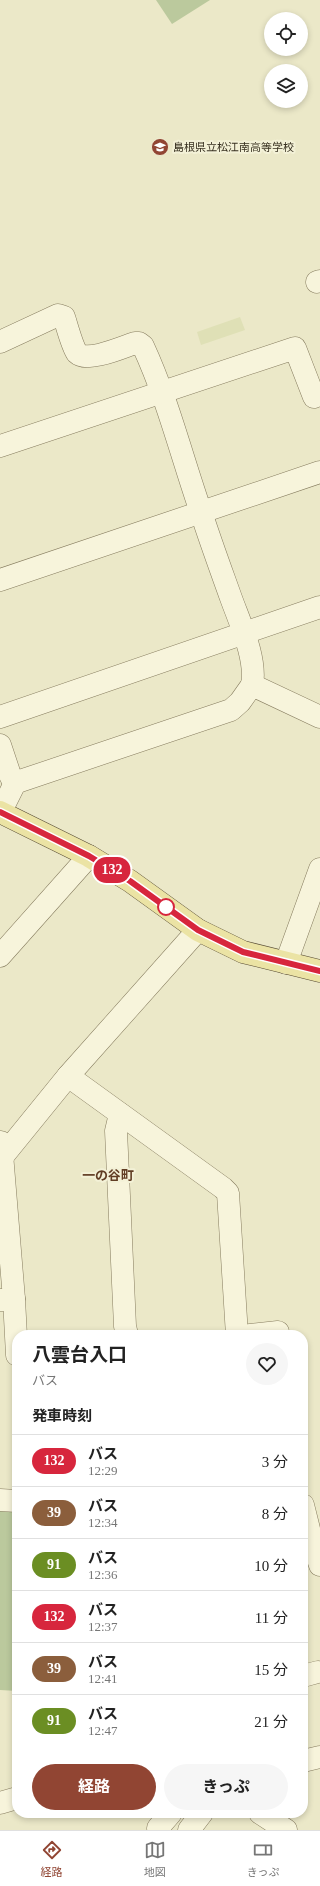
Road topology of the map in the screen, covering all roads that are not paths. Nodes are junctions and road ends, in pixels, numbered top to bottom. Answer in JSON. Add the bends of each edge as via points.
{"nodes":[{"id":1,"x":0,"y":342,"type":"edge"},
{"id":2,"x":163,"y":392,"type":"junction"},
{"id":3,"x":320,"y":395,"type":"edge"},
{"id":4,"x":0,"y":446,"type":"edge"},
{"id":5,"x":320,"y":472,"type":"edge"},
{"id":6,"x":201,"y":513,"type":"junction"},
{"id":7,"x":0,"y":580,"type":"edge"},
{"id":8,"x":320,"y":607,"type":"edge"},
{"id":9,"x":244,"y":633,"type":"junction"},
{"id":10,"x":252,"y":685,"type":"junction"},
{"id":11,"x":0,"y":717,"type":"edge"},
{"id":12,"x":320,"y":717,"type":"edge"},
{"id":13,"x":0,"y":745,"type":"edge"},
{"id":14,"x":16,"y":781,"type":"junction"},
{"id":15,"x":0,"y":812,"type":"edge"},
{"id":16,"x":89,"y":856,"type":"junction"},
{"id":17,"x":320,"y":869,"type":"edge"},
{"id":18,"x":198,"y":930,"type":"junction"},
{"id":19,"x":0,"y":956,"type":"edge"},
{"id":20,"x":286,"y":963,"type":"junction"},
{"id":21,"x":320,"y":971,"type":"edge"},
{"id":22,"x":68,"y":1076,"type":"junction"},
{"id":23,"x":120,"y":1114,"type":"junction"},
{"id":24,"x":1,"y":1150,"type":"edge"},
{"id":25,"x":7,"y":1300,"type":"edge"},
{"id":26,"x":12,"y":1330,"type":"edge"},
{"id":27,"x":126,"y":1330,"type":"edge"},
{"id":28,"x":237,"y":1330,"type":"edge"},
{"id":29,"x":0,"y":1500,"type":"edge"},
{"id":30,"x":12,"y":1501,"type":"edge"},
{"id":31,"x":308,"y":1544,"type":"edge"},
{"id":32,"x":320,"y":1566,"type":"edge"},
{"id":33,"x":320,"y":1757,"type":"edge"},
{"id":34,"x":308,"y":1760,"type":"edge"},
{"id":35,"x":12,"y":1799,"type":"edge"},
{"id":36,"x":0,"y":1803,"type":"edge"},
{"id":37,"x":198,"y":1818,"type":"edge"},
{"id":38,"x":268,"y":1818,"type":"edge"},
{"id":39,"x":190,"y":1830,"type":"edge"},
{"id":40,"x":286,"y":1830,"type":"edge"}],
"edges":[{"from":1,"to":2,"type":"street","via":[[61,315],[76,351],[83,356],[92,356],[139,343],[143,346]]},
{"from":2,"to":3,"type":"street","via":[[295,348],[314,397]]},
{"from":2,"to":4,"type":"street"},
{"from":2,"to":6,"type":"street"},
{"from":5,"to":6,"type":"street"},
{"from":6,"to":7,"type":"street"},
{"from":6,"to":9,"type":"street"},
{"from":8,"to":9,"type":"street"},
{"from":9,"to":10,"type":"street","via":[[254,676]]},
{"from":9,"to":11,"type":"street"},
{"from":10,"to":12,"type":"street"},
{"from":10,"to":14,"type":"street","via":[[231,710]]},
{"from":13,"to":14,"type":"street","via":[[10,775]]},
{"from":14,"to":15,"type":"street"},
{"from":15,"to":16,"type":"main road"},
{"from":16,"to":18,"type":"main road","via":[[130,881]]},
{"from":16,"to":19,"type":"street"},
{"from":17,"to":20,"type":"street"},
{"from":18,"to":20,"type":"main road","via":[[243,952]]},
{"from":18,"to":22,"type":"street"},
{"from":20,"to":21,"type":"main road"},
{"from":22,"to":23,"type":"street"},
{"from":22,"to":24,"type":"street"},
{"from":23,"to":27,"type":"street","via":[[116,1131]]},
{"from":23,"to":28,"type":"street","via":[[228,1193]]},
{"from":24,"to":25,"type":"street"},
{"from":25,"to":26,"type":"street"},
{"from":29,"to":30,"type":"street"},
{"from":31,"to":32,"type":"street"},
{"from":33,"to":34,"type":"street"},
{"from":35,"to":36,"type":"street"},
{"from":37,"to":39,"type":"street"},
{"from":38,"to":40,"type":"street"}]}
